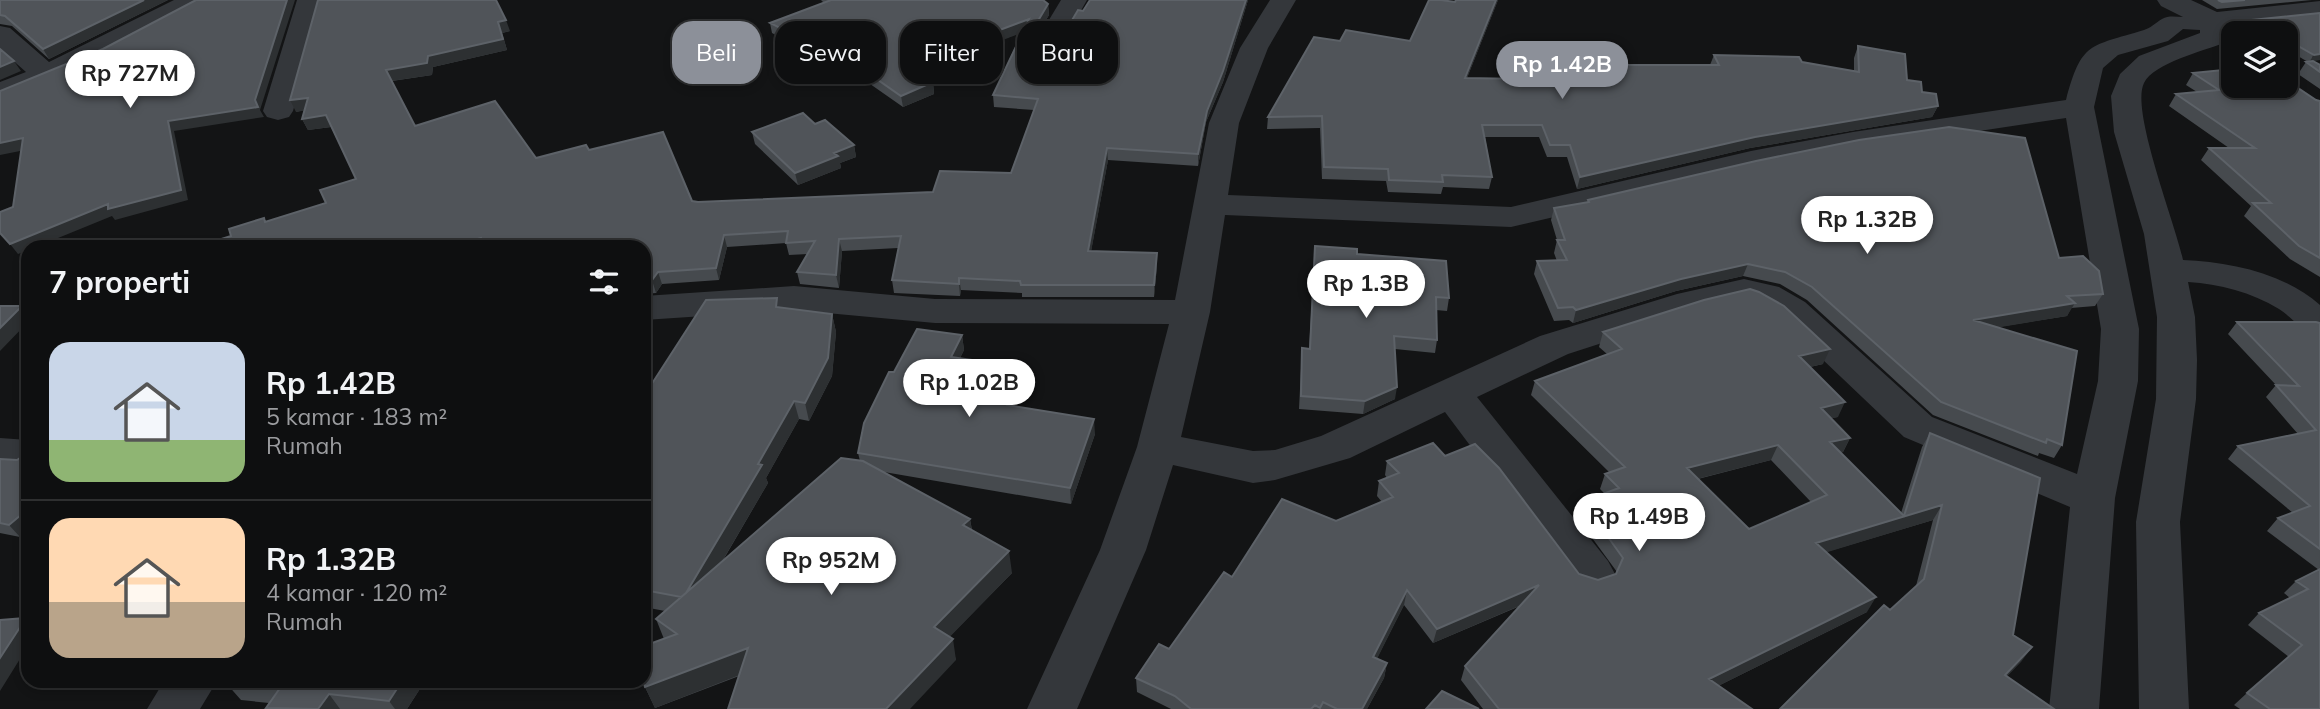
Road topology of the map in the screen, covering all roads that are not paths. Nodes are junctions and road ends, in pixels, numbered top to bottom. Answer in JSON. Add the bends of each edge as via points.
{"nodes":[{"id":1,"x":193,"y":0,"type":"edge"},
{"id":2,"x":310,"y":0,"type":"edge"},
{"id":3,"x":1074,"y":0,"type":"edge"},
{"id":4,"x":1283,"y":0,"type":"edge"},
{"id":5,"x":2168,"y":8,"type":"edge"},
{"id":6,"x":2320,"y":9,"type":"edge"},
{"id":7,"x":1062,"y":21,"type":"edge"},
{"id":8,"x":0,"y":34,"type":"edge"},
{"id":9,"x":2220,"y":36,"type":"edge"},
{"id":10,"x":46,"y":74,"type":"junction"},
{"id":11,"x":0,"y":93,"type":"edge"},
{"id":12,"x":2079,"y":107,"type":"junction"},
{"id":13,"x":278,"y":111,"type":"dead end"},
{"id":14,"x":1210,"y":204,"type":"junction"},
{"id":15,"x":2168,"y":271,"type":"junction"},
{"id":16,"x":651,"y":308,"type":"edge"},
{"id":17,"x":1191,"y":312,"type":"junction"},
{"id":18,"x":2320,"y":325,"type":"edge"},
{"id":19,"x":2118,"y":381,"type":"junction"},
{"id":20,"x":1451,"y":393,"type":"junction"},
{"id":21,"x":2176,"y":398,"type":"junction"},
{"id":22,"x":1158,"y":447,"type":"junction"},
{"id":23,"x":0,"y":453,"type":"edge"},
{"id":24,"x":21,"y":454,"type":"edge"},
{"id":25,"x":2093,"y":498,"type":"junction"},
{"id":26,"x":1592,"y":574,"type":"dead end"},
{"id":27,"x":187,"y":688,"type":"edge"},
{"id":28,"x":172,"y":709,"type":"edge"},
{"id":29,"x":1052,"y":709,"type":"edge"},
{"id":30,"x":2074,"y":709,"type":"edge"},
{"id":31,"x":2164,"y":709,"type":"edge"}],
"edges":[{"from":1,"to":10,"type":"street"},
{"from":2,"to":13,"type":"street"},
{"from":3,"to":7,"type":"street"},
{"from":4,"to":14,"type":"street","via":[[1254,48],[1224,123]]},
{"from":5,"to":9,"type":"street"},
{"from":5,"to":12,"type":"street","via":[[2158,35],[2108,50],[2095,59]]},
{"from":6,"to":9,"type":"street"},
{"from":8,"to":10,"type":"street"},
{"from":9,"to":15,"type":"street","via":[[2149,62],[2130,80],[2126,96],[2130,132]]},
{"from":10,"to":11,"type":"street"},
{"from":12,"to":14,"type":"street","via":[[1827,146],[1511,216]]},
{"from":12,"to":19,"type":"street","via":[[2120,329]]},
{"from":14,"to":17,"type":"street"},
{"from":15,"to":18,"type":"street","via":[[2217,273],[2248,283],[2290,300]]},
{"from":15,"to":21,"type":"street","via":[[2176,317]]},
{"from":16,"to":17,"type":"street","via":[[794,298],[935,312]]},
{"from":17,"to":22,"type":"street"},
{"from":19,"to":21,"type":"street"},
{"from":19,"to":25,"type":"street"},
{"from":20,"to":22,"type":"street","via":[[1335,447],[1275,465],[1253,467]]},
{"from":20,"to":25,"type":"street","via":[[1555,345],[1690,302],[1744,290],[1780,301],[1792,310],[1918,427]]},
{"from":20,"to":26,"type":"street"},
{"from":21,"to":31,"type":"street","via":[[2158,522]]},
{"from":22,"to":29,"type":"street","via":[[1123,550]]},
{"from":23,"to":24,"type":"street"},
{"from":25,"to":30,"type":"street"},
{"from":27,"to":28,"type":"street"}]}
